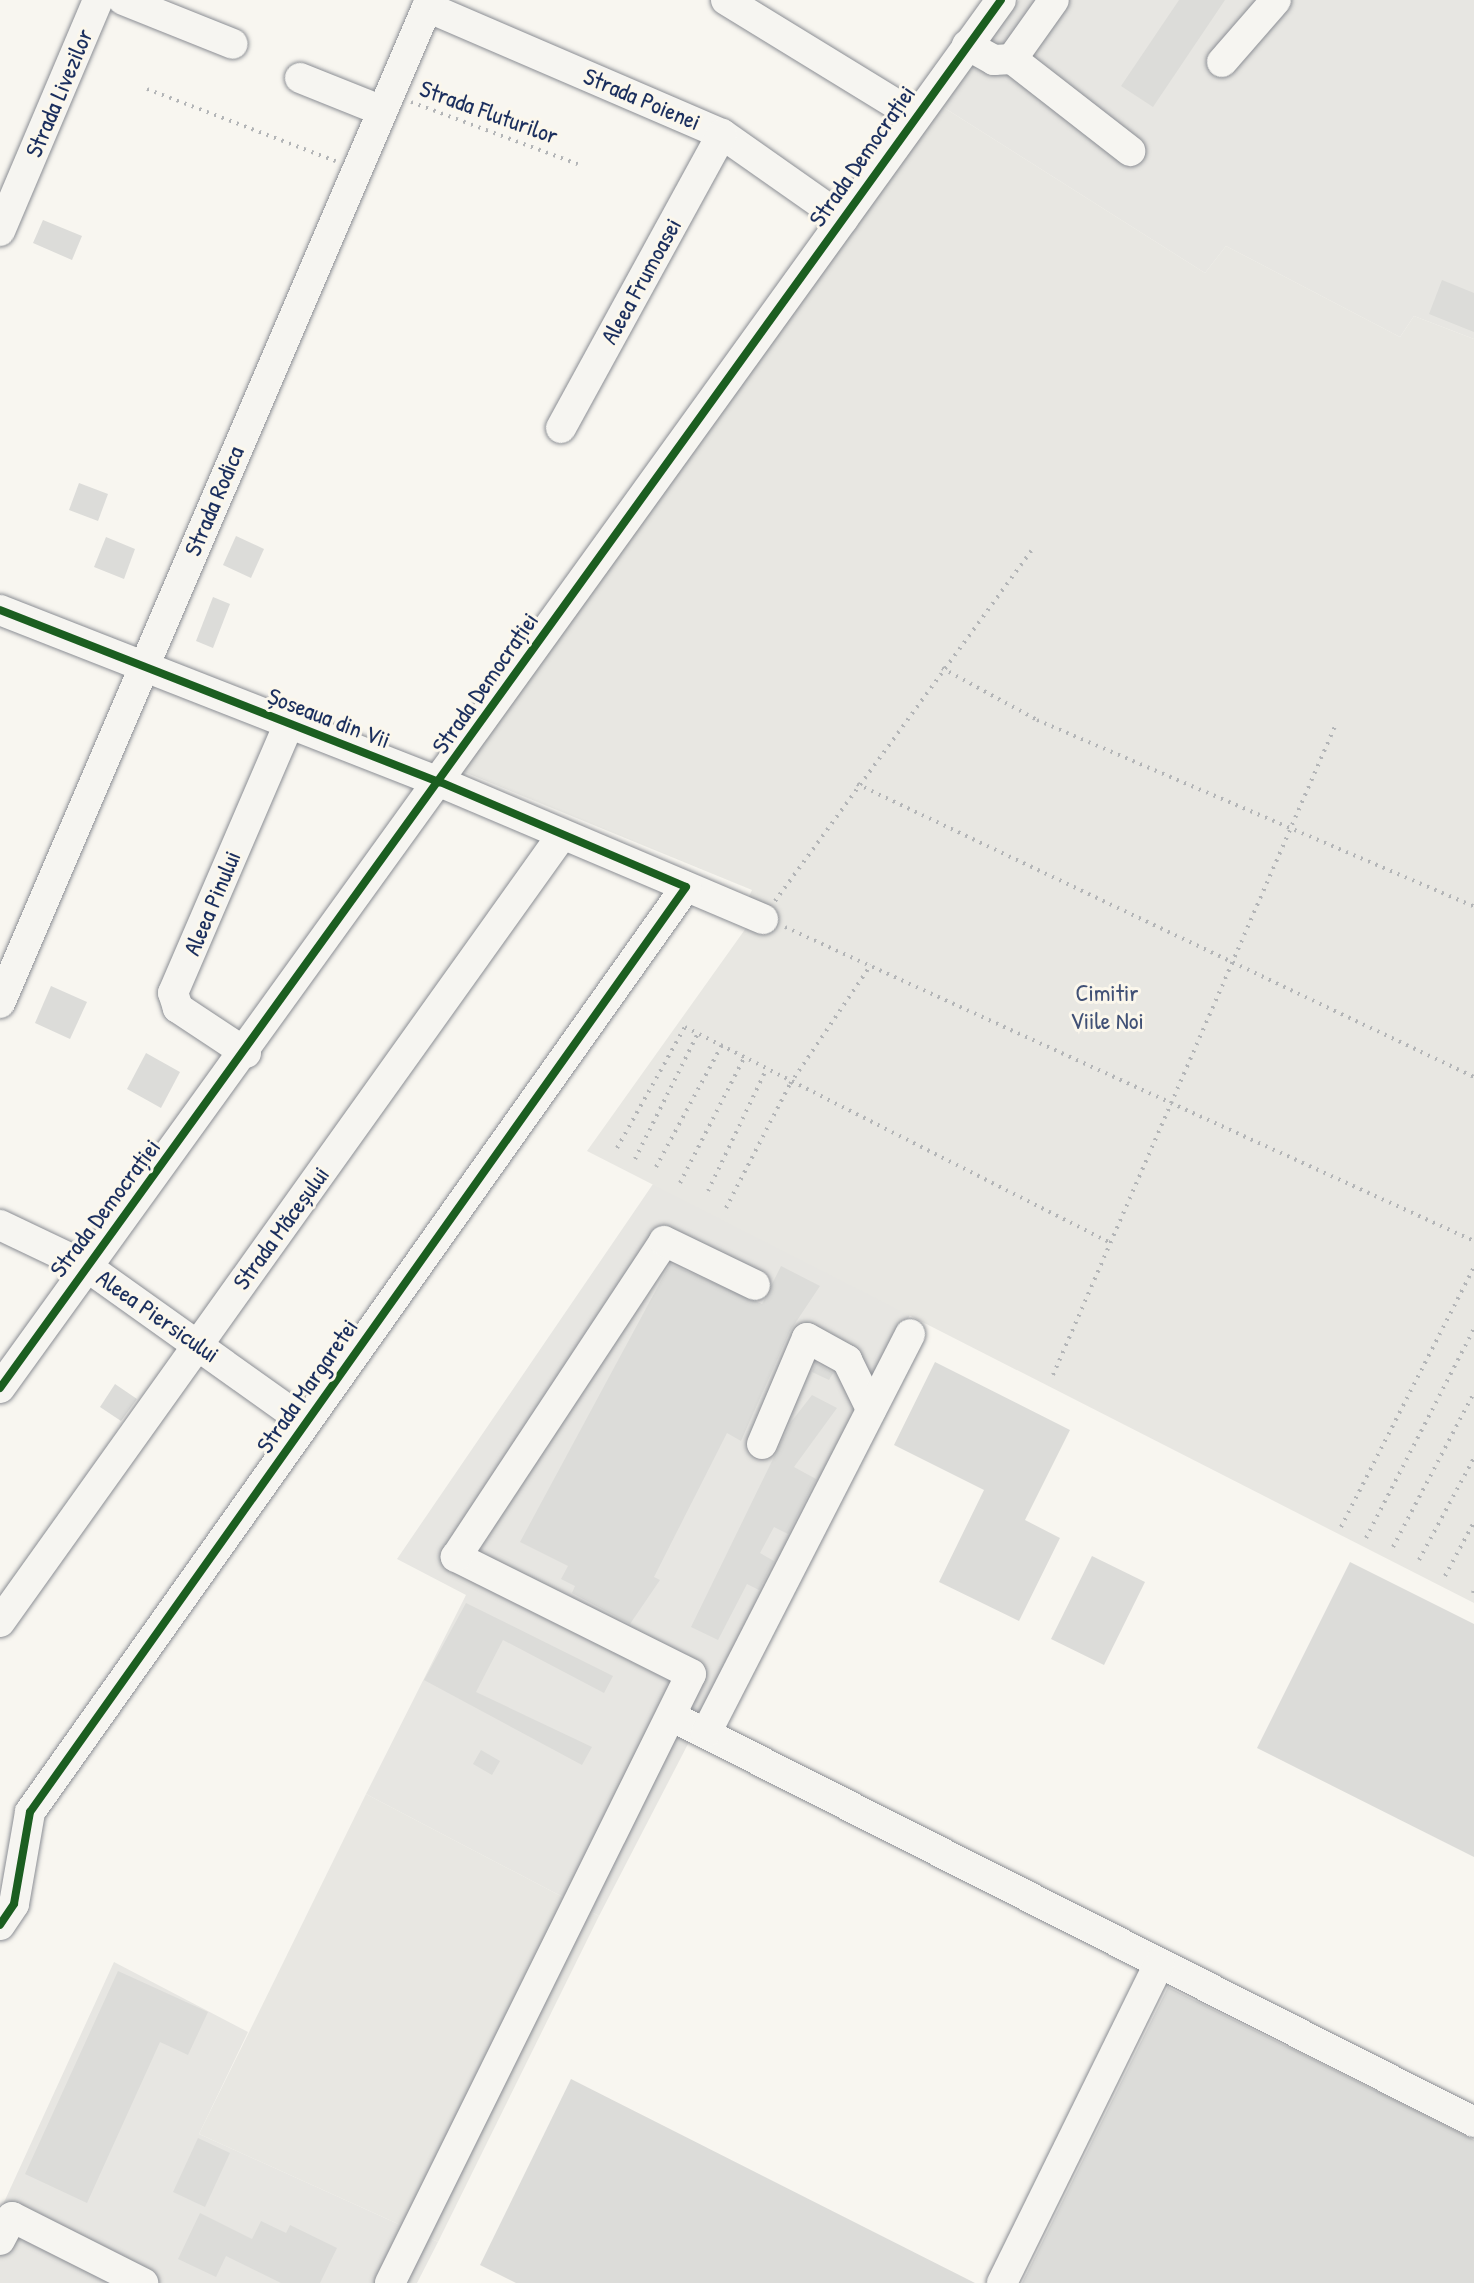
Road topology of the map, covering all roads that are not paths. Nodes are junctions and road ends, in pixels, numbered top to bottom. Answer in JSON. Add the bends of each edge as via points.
{"nodes":[{"id":1,"x":98,"y":0,"type":"edge"},
{"id":2,"x":123,"y":0,"type":"edge"},
{"id":3,"x":726,"y":0,"type":"edge"},
{"id":4,"x":1001,"y":0,"type":"edge"},
{"id":5,"x":1054,"y":0,"type":"edge"},
{"id":6,"x":1276,"y":0,"type":"edge"},
{"id":7,"x":428,"y":3,"type":"edge"},
{"id":8,"x":233,"y":44,"type":"dead end"},
{"id":9,"x":967,"y":45,"type":"junction"},
{"id":10,"x":1012,"y":59,"type":"junction"},
{"id":11,"x":1222,"y":62,"type":"dead end"},
{"id":12,"x":300,"y":78,"type":"dead end"},
{"id":13,"x":384,"y":102,"type":"junction"},
{"id":14,"x":915,"y":116,"type":"junction"},
{"id":15,"x":722,"y":134,"type":"junction"},
{"id":16,"x":1130,"y":151,"type":"dead end"},
{"id":17,"x":843,"y":219,"type":"junction"},
{"id":18,"x":0,"y":231,"type":"edge"},
{"id":19,"x":561,"y":428,"type":"dead end"},
{"id":20,"x":0,"y":610,"type":"edge"},
{"id":21,"x":144,"y":667,"type":"junction"},
{"id":22,"x":289,"y":724,"type":"junction"},
{"id":23,"x":440,"y":782,"type":"junction"},
{"id":24,"x":562,"y":835,"type":"junction"},
{"id":25,"x":686,"y":887,"type":"junction"},
{"id":26,"x":763,"y":919,"type":"road end"},
{"id":27,"x":0,"y":1003,"type":"edge"},
{"id":28,"x":246,"y":1053,"type":"junction"},
{"id":29,"x":0,"y":1225,"type":"edge"},
{"id":30,"x":86,"y":1266,"type":"junction"},
{"id":31,"x":755,"y":1285,"type":"dead end"},
{"id":32,"x":910,"y":1334,"type":"dead end"},
{"id":33,"x":198,"y":1343,"type":"junction"},
{"id":34,"x":0,"y":1388,"type":"edge"},
{"id":35,"x":871,"y":1409,"type":"junction"},
{"id":36,"x":306,"y":1423,"type":"junction"},
{"id":37,"x":762,"y":1444,"type":"dead end"},
{"id":38,"x":0,"y":1622,"type":"edge"},
{"id":39,"x":671,"y":1716,"type":"junction"},
{"id":40,"x":706,"y":1733,"type":"junction"},
{"id":41,"x":11,"y":1855,"type":"edge"},
{"id":42,"x":0,"y":1925,"type":"edge"},
{"id":43,"x":1159,"y":1964,"type":"junction"},
{"id":44,"x":1474,"y":2122,"type":"edge"},
{"id":45,"x":0,"y":2240,"type":"edge"},
{"id":46,"x":143,"y":2283,"type":"edge"},
{"id":47,"x":390,"y":2283,"type":"edge"},
{"id":48,"x":1002,"y":2283,"type":"edge"}],
"edges":[{"from":1,"to":18,"type":"street","name":"Strada Livezilor"},
{"from":2,"to":8,"type":"street"},
{"from":3,"to":14,"type":"street"},
{"from":4,"to":9,"type":"street","name":"Strada Democrației"},
{"from":5,"to":10,"type":"street"},
{"from":6,"to":11,"type":"street"},
{"from":7,"to":13,"type":"street","name":"Strada Rodica"},
{"from":7,"to":15,"type":"street","name":"Strada Poienei"},
{"from":9,"to":10,"type":"street","via":[[994,60]]},
{"from":9,"to":14,"type":"street","name":"Strada Democrației"},
{"from":10,"to":16,"type":"street"},
{"from":12,"to":13,"type":"street"},
{"from":13,"to":21,"type":"street","name":"Strada Rodica"},
{"from":14,"to":17,"type":"street","name":"Strada Democrației"},
{"from":15,"to":17,"type":"street","name":"Strada Poienei"},
{"from":15,"to":19,"type":"street","name":"Aleea Frumoasei"},
{"from":17,"to":23,"type":"street","name":"Strada Democrației"},
{"from":20,"to":21,"type":"street","name":"Șoseaua din Vii"},
{"from":21,"to":22,"type":"street","name":"Șoseaua din Vii"},
{"from":21,"to":27,"type":"street","name":"Strada Rodica"},
{"from":22,"to":23,"type":"street","name":"Șoseaua din Vii"},
{"from":22,"to":28,"type":"street","name":"Aleea Pinului","via":[[173,993],[178,1008]]},
{"from":23,"to":24,"type":"street","name":"Șoseaua din Vii"},
{"from":23,"to":28,"type":"street","name":"Strada Democrației"},
{"from":24,"to":25,"type":"street","name":"Șoseaua din Vii"},
{"from":24,"to":33,"type":"street","name":"Strada Măceșului"},
{"from":25,"to":26,"type":"street","name":"Șoseaua din Vii"},
{"from":25,"to":36,"type":"street","name":"Strada Margaretei"},
{"from":28,"to":30,"type":"street","name":"Strada Democrației"},
{"from":29,"to":30,"type":"street","name":"Aleea Piersicului"},
{"from":30,"to":33,"type":"street","name":"Aleea Piersicului"},
{"from":30,"to":34,"type":"street","name":"Strada Democrației"},
{"from":31,"to":39,"type":"street","via":[[664,1241],[456,1557],[691,1674]]},
{"from":32,"to":35,"type":"street"},
{"from":33,"to":36,"type":"street","name":"Aleea Piersicului"},
{"from":33,"to":38,"type":"street","name":"Strada Măceșului"},
{"from":35,"to":37,"type":"street","via":[[847,1360],[807,1338]]},
{"from":35,"to":40,"type":"street"},
{"from":36,"to":41,"type":"street","name":"Strada Margaretei","via":[[30,1812]]},
{"from":39,"to":40,"type":"street"},
{"from":39,"to":47,"type":"street"},
{"from":40,"to":43,"type":"street"},
{"from":41,"to":42,"type":"street","name":"Strada Margaretei","via":[[14,1904]]},
{"from":43,"to":44,"type":"street"},
{"from":43,"to":48,"type":"street"},
{"from":45,"to":46,"type":"street","via":[[12,2217]]}]}
